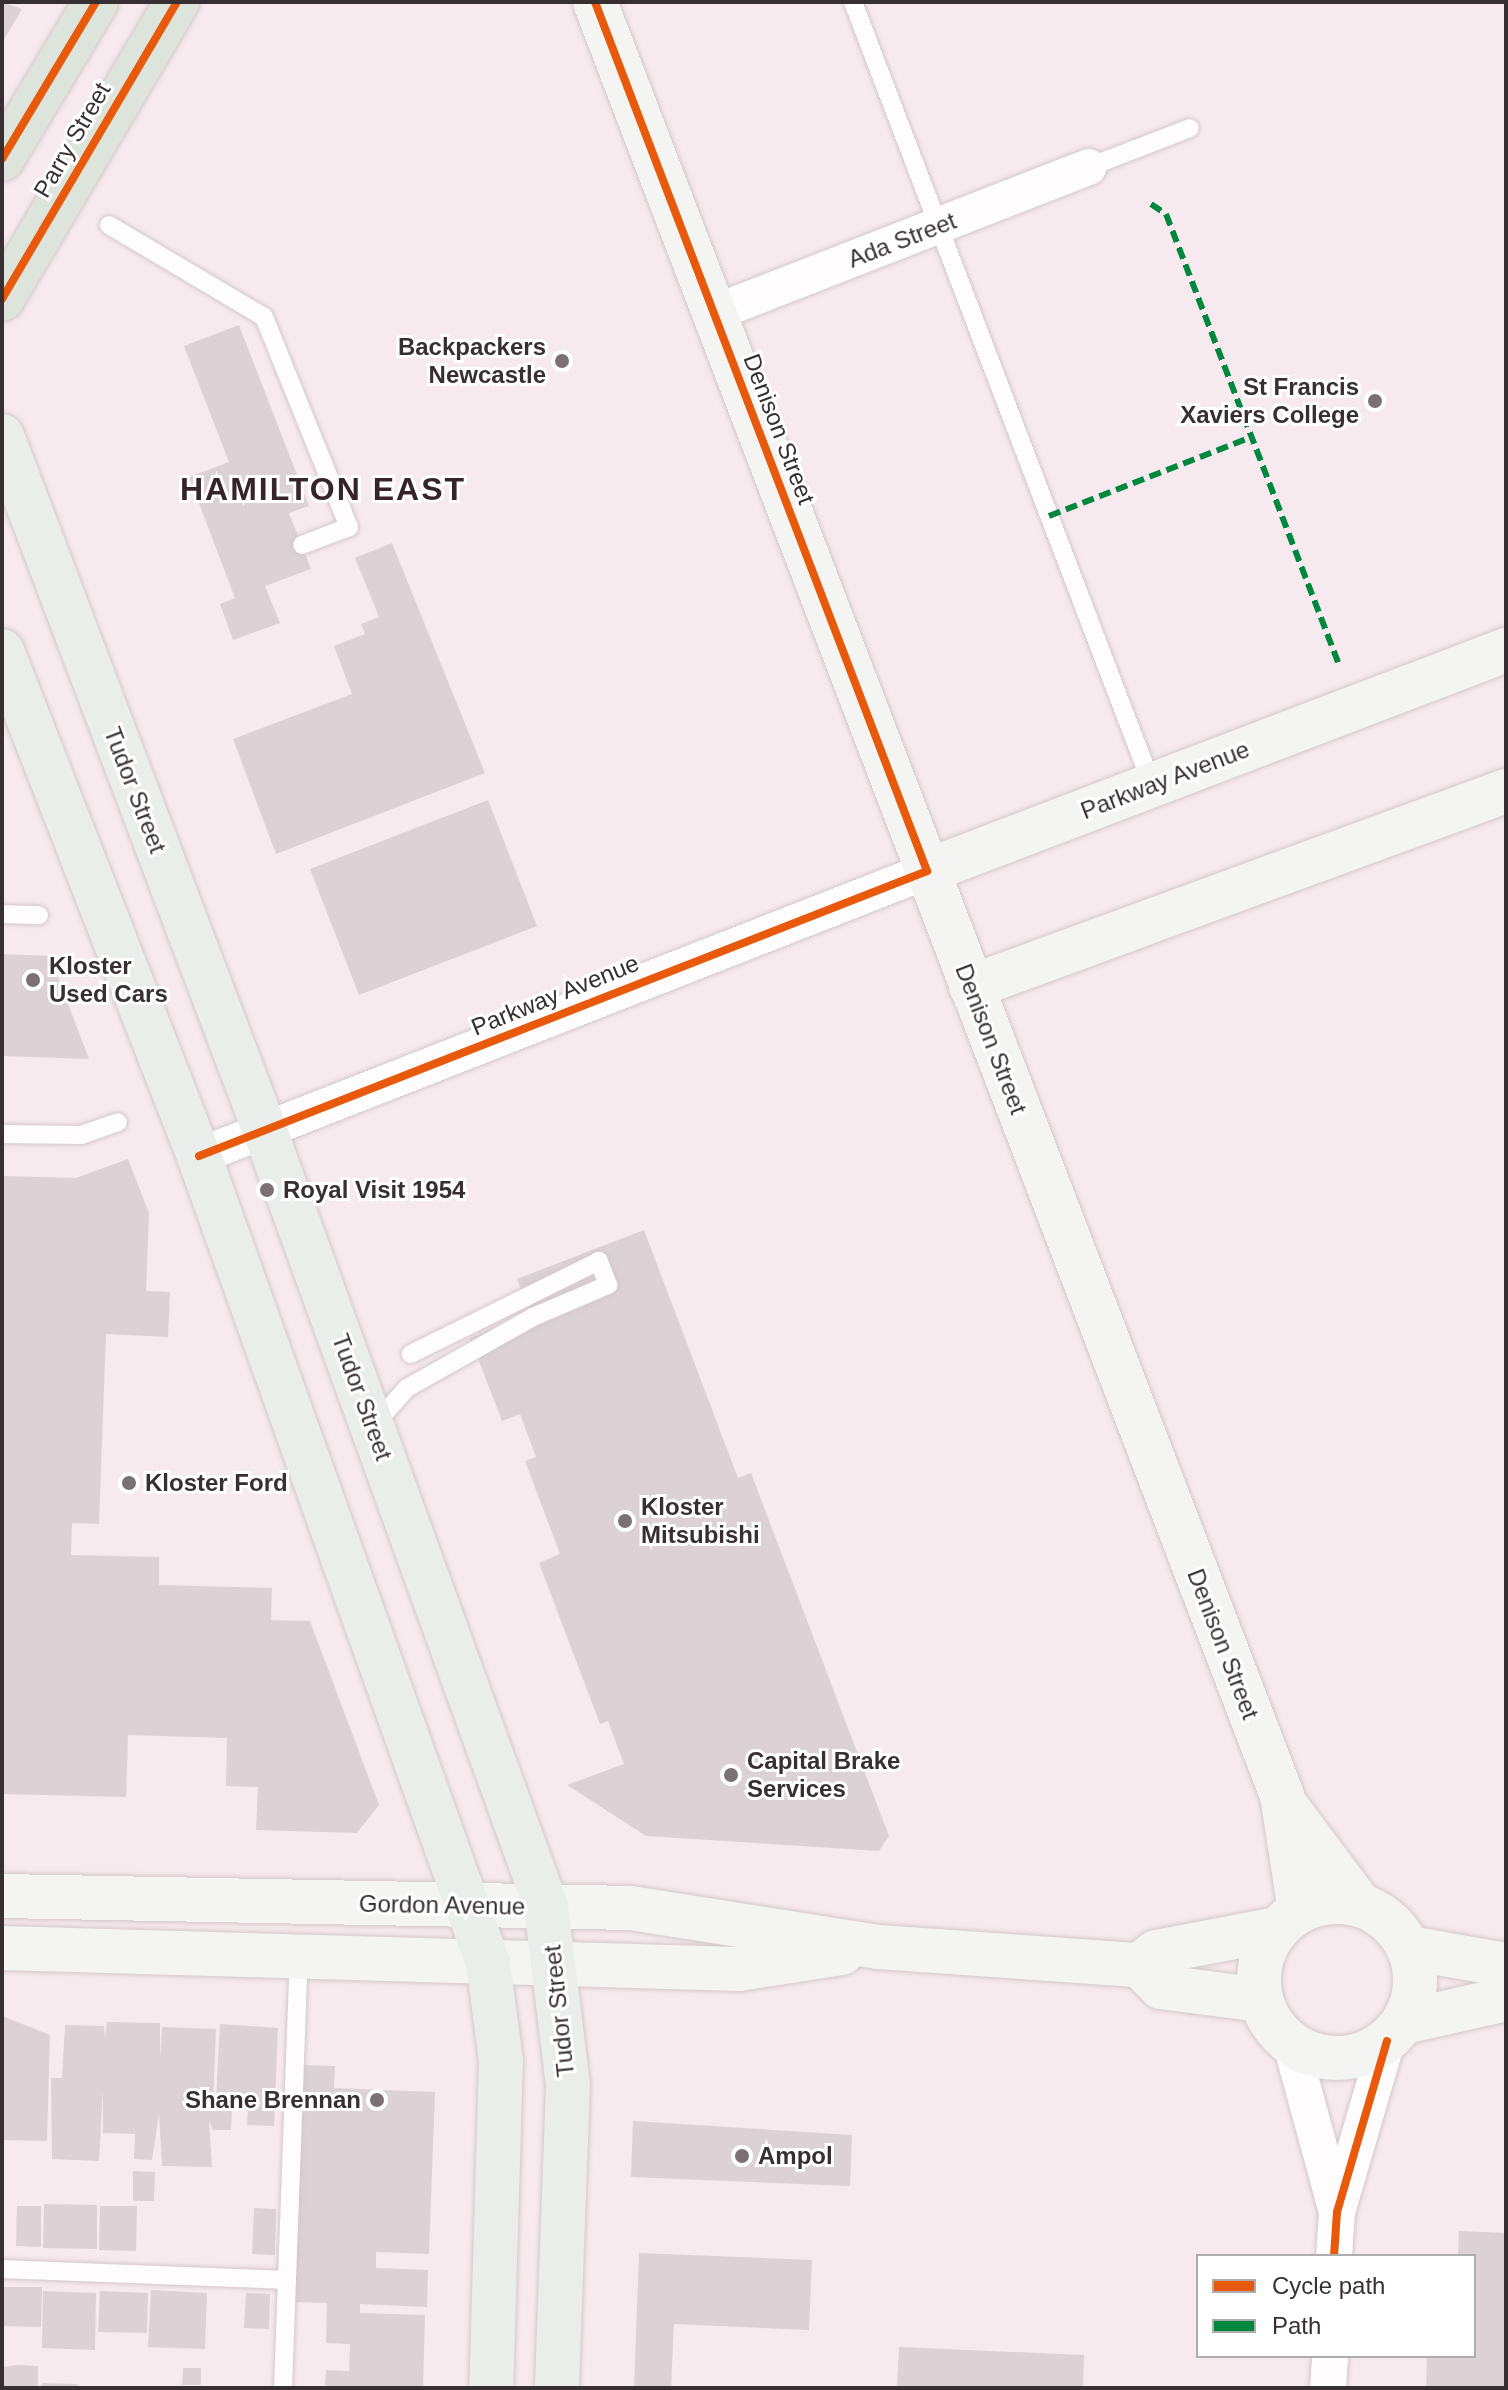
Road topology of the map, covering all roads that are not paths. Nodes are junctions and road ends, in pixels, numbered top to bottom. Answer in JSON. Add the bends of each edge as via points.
{"nodes":[{"id":1,"x":96,"y":2,"type":"edge"},
{"id":2,"x":177,"y":2,"type":"edge"},
{"id":3,"x":595,"y":2,"type":"edge"},
{"id":4,"x":853,"y":2,"type":"edge"},
{"id":5,"x":1190,"y":128,"type":"dead end"},
{"id":6,"x":2,"y":159,"type":"edge"},
{"id":7,"x":1089,"y":167,"type":"joint"},
{"id":8,"x":109,"y":225,"type":"dead end"},
{"id":9,"x":937,"y":226,"type":"junction"},
{"id":10,"x":2,"y":299,"type":"edge"},
{"id":11,"x":714,"y":313,"type":"junction"},
{"id":12,"x":2,"y":436,"type":"edge"},
{"id":13,"x":302,"y":545,"type":"dead end"},
{"id":14,"x":1506,"y":650,"type":"edge"},
{"id":15,"x":2,"y":651,"type":"edge"},
{"id":16,"x":1152,"y":785,"type":"junction"},
{"id":17,"x":1506,"y":791,"type":"edge"},
{"id":18,"x":927,"y":871,"type":"junction"},
{"id":19,"x":2,"y":914,"type":"edge"},
{"id":20,"x":39,"y":915,"type":"dead end"},
{"id":21,"x":971,"y":987,"type":"junction"},
{"id":22,"x":118,"y":1122,"type":"dead end"},
{"id":23,"x":265,"y":1131,"type":"junction"},
{"id":24,"x":2,"y":1134,"type":"edge"},
{"id":25,"x":199,"y":1156,"type":"junction"},
{"id":26,"x":411,"y":1354,"type":"dead end"},
{"id":27,"x":373,"y":1426,"type":"junction"},
{"id":28,"x":1286,"y":1806,"type":"junction"},
{"id":29,"x":2,"y":1896,"type":"edge"},
{"id":30,"x":1360,"y":1905,"type":"junction"},
{"id":31,"x":546,"y":1906,"type":"junction"},
{"id":32,"x":471,"y":1907,"type":"junction"},
{"id":33,"x":1289,"y":1920,"type":"junction"},
{"id":34,"x":879,"y":1947,"type":"junction"},
{"id":35,"x":2,"y":1948,"type":"edge"},
{"id":36,"x":1409,"y":1948,"type":"junction"},
{"id":37,"x":299,"y":1959,"type":"junction"},
{"id":38,"x":488,"y":1963,"type":"junction"},
{"id":39,"x":557,"y":1965,"type":"junction"},
{"id":40,"x":1139,"y":1965,"type":"junction"},
{"id":41,"x":1506,"y":1965,"type":"edge"},
{"id":42,"x":1506,"y":1999,"type":"edge"},
{"id":43,"x":1261,"y":2000,"type":"junction"},
{"id":44,"x":1395,"y":2032,"type":"junction"},
{"id":45,"x":1291,"y":2044,"type":"junction"},
{"id":46,"x":1337,"y":2212,"type":"junction"},
{"id":47,"x":1334,"y":2254,"type":"edge"},
{"id":48,"x":2,"y":2269,"type":"edge"},
{"id":49,"x":287,"y":2280,"type":"junction"},
{"id":50,"x":1330,"y":2358,"type":"edge"},
{"id":51,"x":283,"y":2388,"type":"edge"},
{"id":52,"x":491,"y":2388,"type":"edge"},
{"id":53,"x":557,"y":2388,"type":"edge"},
{"id":54,"x":1328,"y":2388,"type":"edge"}],
"edges":[{"from":1,"to":6,"type":"highway","name":"Parry Street"},
{"from":2,"to":10,"type":"highway","name":"Parry Street"},
{"from":3,"to":11,"type":"main road","name":"Denison Street"},
{"from":4,"to":9,"type":"lane"},
{"from":5,"to":7,"type":"lane"},
{"from":7,"to":9,"type":"street","name":"Ada Street"},
{"from":8,"to":13,"type":"lane","via":[[264,317],[349,527]]},
{"from":9,"to":11,"type":"street","name":"Ada Street"},
{"from":9,"to":16,"type":"lane"},
{"from":11,"to":18,"type":"main road","name":"Denison Street"},
{"from":12,"to":23,"type":"main road","name":"Tudor Street"},
{"from":14,"to":16,"type":"main road","name":"Parkway Avenue"},
{"from":15,"to":25,"type":"main road"},
{"from":16,"to":18,"type":"main road","name":"Parkway Avenue"},
{"from":17,"to":21,"type":"main road"},
{"from":18,"to":21,"type":"main road","name":"Denison Street"},
{"from":18,"to":23,"type":"street","name":"Parkway Avenue"},
{"from":19,"to":20,"type":"lane"},
{"from":21,"to":28,"type":"main road","name":"Denison Street"},
{"from":22,"to":24,"type":"lane","via":[[81,1135]]},
{"from":23,"to":25,"type":"street","name":"Parkway Avenue"},
{"from":23,"to":27,"type":"main road","name":"Tudor Street"},
{"from":25,"to":32,"type":"main road"},
{"from":26,"to":27,"type":"lane","via":[[599,1261],[608,1285],[533,1317],[407,1388]]},
{"from":27,"to":31,"type":"main road","name":"Tudor Street"},
{"from":28,"to":30,"type":"main road","name":"Denison Street"},
{"from":28,"to":33,"type":"main road","name":"Denison Street"},
{"from":29,"to":32,"type":"main road","name":"Gordon Avenue"},
{"from":30,"to":33,"type":"main road","via":[[1323,1903]]},
{"from":30,"to":36,"type":"main road","via":[[1389,1921]]},
{"from":31,"to":32,"type":"main road","name":"Gordon Avenue"},
{"from":31,"to":34,"type":"main road","name":"Gordon Avenue","via":[[720,1919]]},
{"from":31,"to":39,"type":"main road","name":"Tudor Street"},
{"from":32,"to":38,"type":"main road"},
{"from":33,"to":40,"type":"main road","name":"Gordon Avenue","via":[[1156,1952]]},
{"from":33,"to":43,"type":"main road","via":[[1261,1962]]},
{"from":34,"to":39,"type":"main road","name":"Gordon Avenue","via":[[739,1969]]},
{"from":34,"to":40,"type":"main road","name":"Gordon Avenue"},
{"from":35,"to":37,"type":"main road","name":"Gordon Avenue"},
{"from":36,"to":41,"type":"main road"},
{"from":36,"to":44,"type":"main road","via":[[1415,1986]]},
{"from":37,"to":38,"type":"main road","name":"Gordon Avenue"},
{"from":37,"to":49,"type":"lane"},
{"from":38,"to":39,"type":"main road","name":"Gordon Avenue"},
{"from":38,"to":52,"type":"main road","via":[[501,2060]]},
{"from":39,"to":53,"type":"main road","name":"Tudor Street","via":[[568,2085]]},
{"from":40,"to":43,"type":"main road","via":[[1161,1987]]},
{"from":42,"to":44,"type":"main road"},
{"from":43,"to":45,"type":"main road"},
{"from":44,"to":45,"type":"main road","via":[[1347,2058],[1318,2057]]},
{"from":44,"to":46,"type":"street"},
{"from":45,"to":46,"type":"street"},
{"from":46,"to":47,"type":"street"},
{"from":48,"to":49,"type":"lane"},
{"from":49,"to":51,"type":"lane"},
{"from":50,"to":54,"type":"street"}]}
